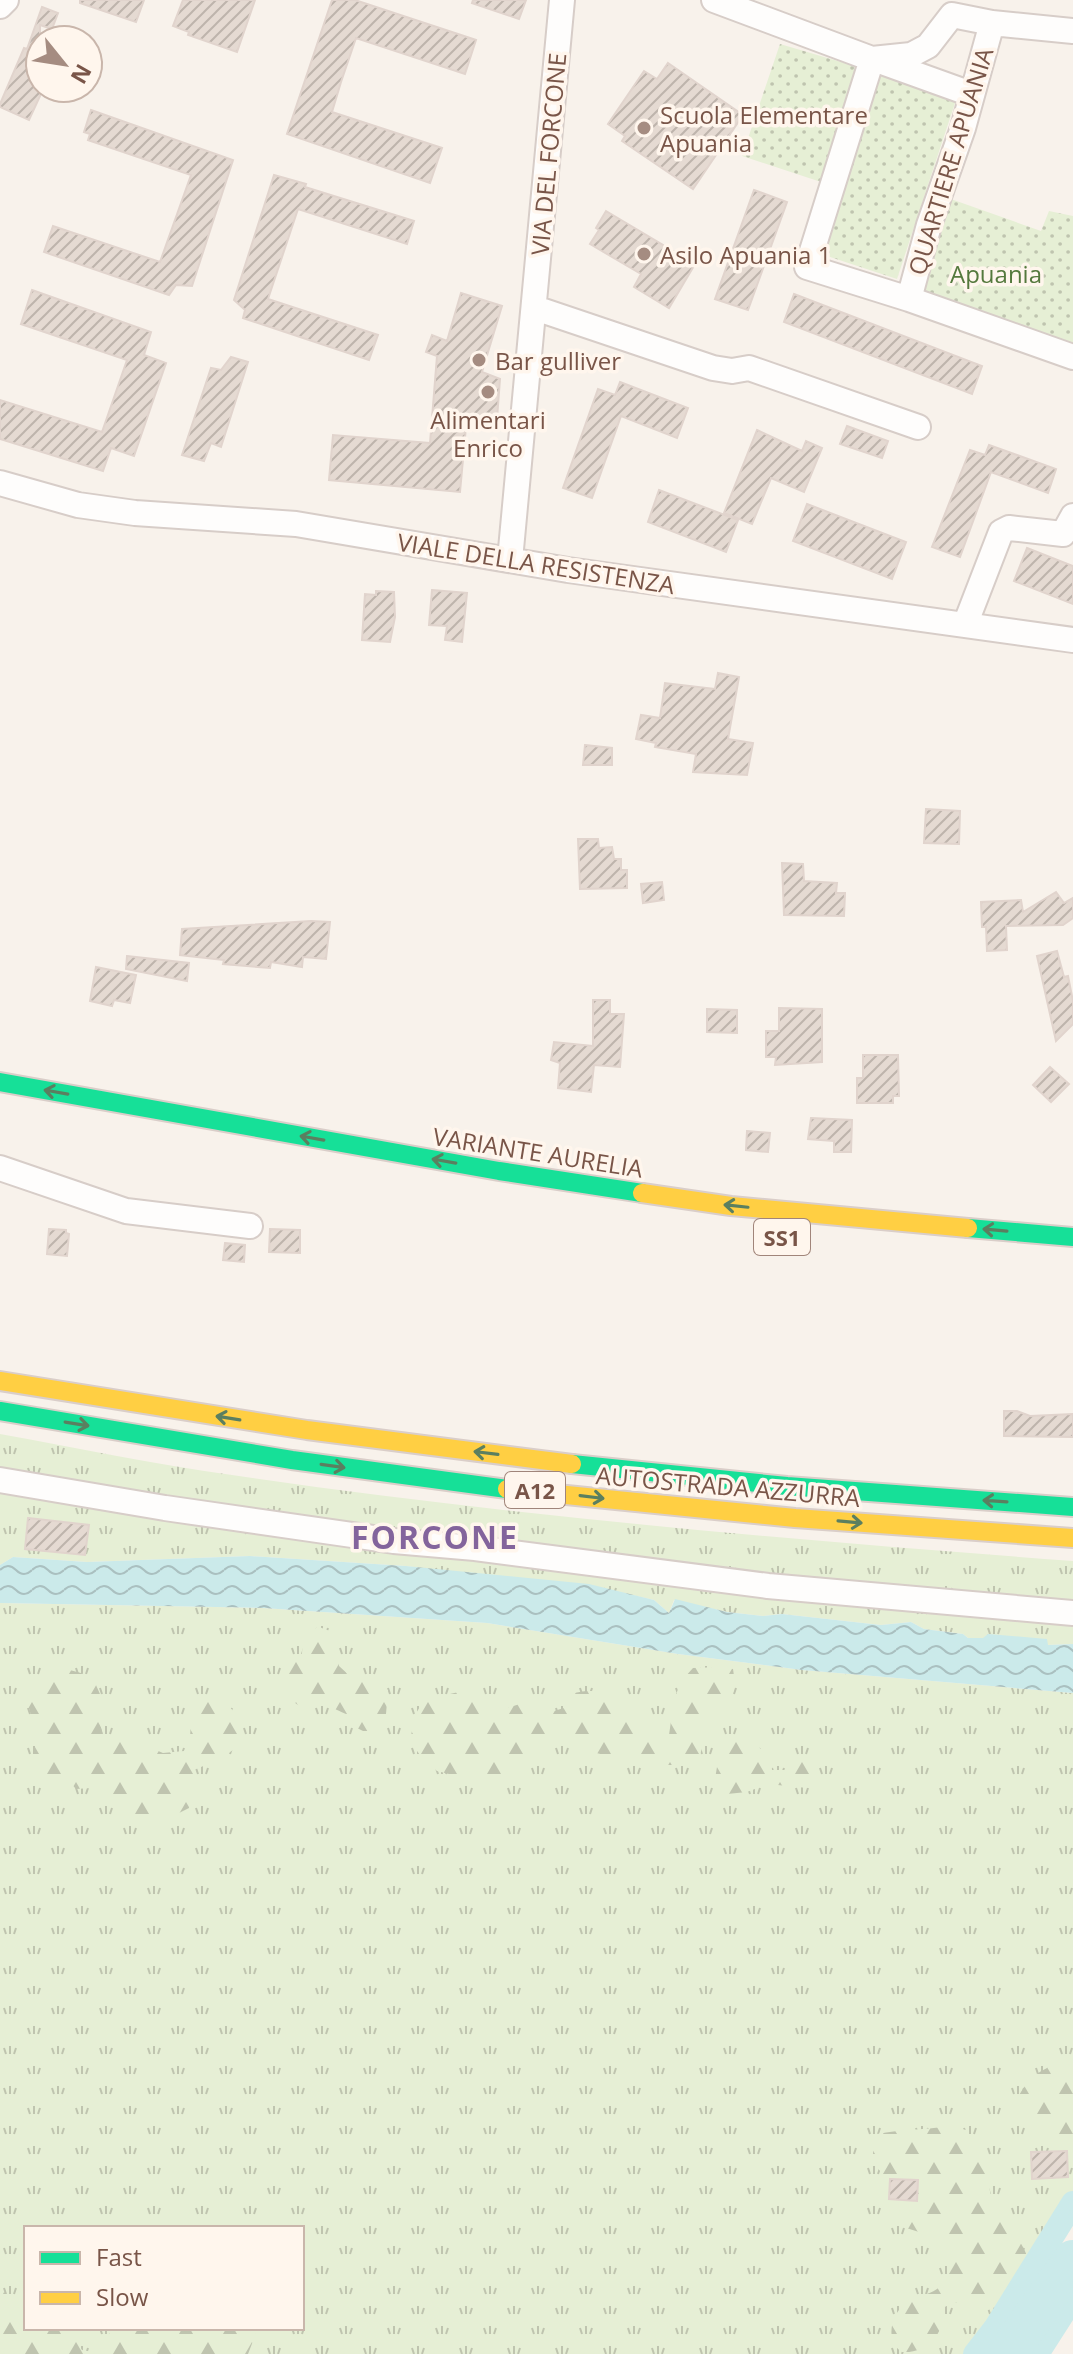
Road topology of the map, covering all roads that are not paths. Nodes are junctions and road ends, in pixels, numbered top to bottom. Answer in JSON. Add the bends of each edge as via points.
{"nodes":[{"id":1,"x":6,"y":0,"type":"edge"},
{"id":2,"x":562,"y":0,"type":"edge"},
{"id":3,"x":714,"y":0,"type":"edge"},
{"id":4,"x":0,"y":6,"type":"edge"},
{"id":5,"x":992,"y":23,"type":"junction"},
{"id":6,"x":1073,"y":31,"type":"edge"},
{"id":7,"x":872,"y":59,"type":"junction"},
{"id":8,"x":971,"y":94,"type":"junction"},
{"id":9,"x":909,"y":299,"type":"junction"},
{"id":10,"x":535,"y":308,"type":"junction"},
{"id":11,"x":1073,"y":357,"type":"edge"},
{"id":12,"x":918,"y":427,"type":"dead end"},
{"id":13,"x":0,"y":483,"type":"edge"},
{"id":14,"x":1073,"y":516,"type":"edge"},
{"id":15,"x":510,"y":560,"type":"junction"},
{"id":16,"x":965,"y":625,"type":"junction"},
{"id":17,"x":1073,"y":640,"type":"edge"},
{"id":18,"x":0,"y":1082,"type":"edge"},
{"id":19,"x":0,"y":1168,"type":"edge"},
{"id":20,"x":250,"y":1226,"type":"dead end"},
{"id":21,"x":1073,"y":1237,"type":"edge"},
{"id":22,"x":0,"y":1381,"type":"edge"},
{"id":23,"x":0,"y":1411,"type":"edge"},
{"id":24,"x":0,"y":1480,"type":"edge"},
{"id":25,"x":1073,"y":1507,"type":"edge"},
{"id":26,"x":1073,"y":1538,"type":"edge"},
{"id":27,"x":1073,"y":1613,"type":"edge"}],
"edges":[{"from":1,"to":4,"type":"street"},
{"from":2,"to":10,"type":"street","name":"VIA DEL FORCONE"},
{"from":3,"to":7,"type":"street","name":"QUARTIERE APUANIA"},
{"from":5,"to":6,"type":"street","name":"QUARTIERE APUANIA"},
{"from":5,"to":7,"type":"street","name":"QUARTIERE APUANIA","via":[[952,15],[928,46],[911,55]]},
{"from":5,"to":8,"type":"street","name":"QUARTIERE APUANIA"},
{"from":7,"to":8,"type":"street"},
{"from":7,"to":9,"type":"street","name":"QUARTIERE APUANIA","via":[[807,267]]},
{"from":8,"to":9,"type":"street","name":"QUARTIERE APUANIA"},
{"from":9,"to":11,"type":"street","name":"QUARTIERE APUANIA"},
{"from":10,"to":12,"type":"street","via":[[713,368],[749,368]]},
{"from":10,"to":15,"type":"street","name":"VIA DEL FORCONE"},
{"from":13,"to":15,"type":"street","name":"VIALE DELLA RESISTENZA","via":[[78,505],[296,524]]},
{"from":14,"to":16,"type":"street","via":[[1063,534],[1009,528],[1001,532]]},
{"from":15,"to":16,"type":"street","name":"VIALE DELLA RESISTENZA"},
{"from":16,"to":17,"type":"street","name":"VIALE DELLA RESISTENZA"},
{"from":21,"to":18,"type":"highway","name":"VARIANTE AURELIA","number":"SS1","one_way":true,"via":[[731,1206],[499,1171]]},
{"from":19,"to":20,"type":"street","via":[[126,1211]]},
{"from":25,"to":22,"type":"highway","name":"AUTOSTRADA AZZURRA","number":"A12","one_way":true,"via":[[615,1469],[327,1433]]},
{"from":23,"to":26,"type":"highway","name":"AUTOSTRADA AZZURRA","number":"A12","one_way":true,"via":[[335,1466],[608,1499]]},
{"from":24,"to":27,"type":"street","via":[[394,1541],[768,1586]]}]}
